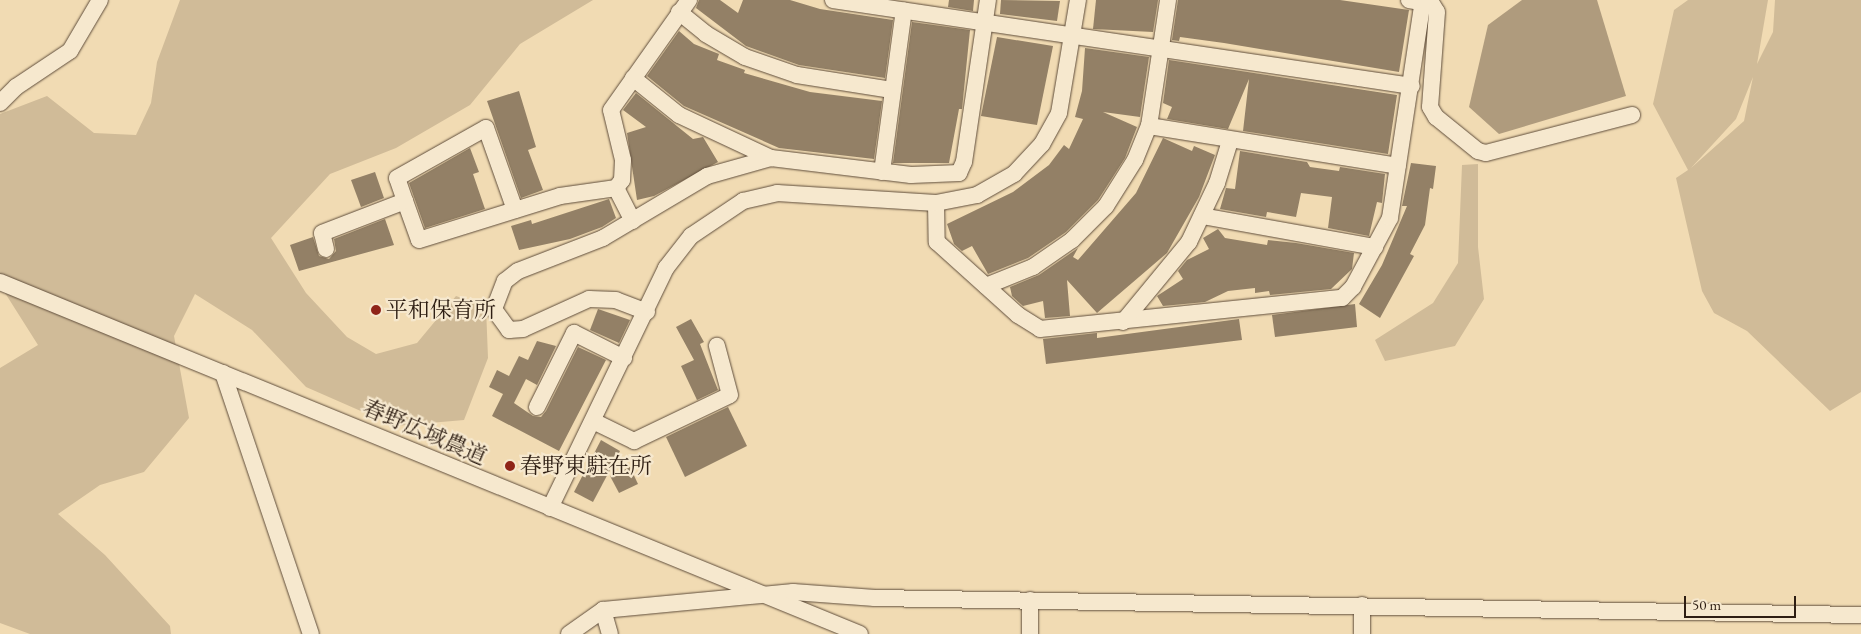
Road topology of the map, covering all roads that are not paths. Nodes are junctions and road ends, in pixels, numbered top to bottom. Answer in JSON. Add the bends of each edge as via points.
{"nodes":[{"id":1,"x":100,"y":0,"type":"edge"},
{"id":2,"x":833,"y":0,"type":"edge"},
{"id":3,"x":988,"y":0,"type":"edge"},
{"id":4,"x":1078,"y":0,"type":"edge"},
{"id":5,"x":1168,"y":0,"type":"edge"},
{"id":6,"x":1418,"y":1,"type":"edge"},
{"id":7,"x":684,"y":6,"type":"edge"},
{"id":8,"x":904,"y":10,"type":"junction"},
{"id":9,"x":985,"y":21,"type":"junction"},
{"id":10,"x":1072,"y":36,"type":"junction"},
{"id":11,"x":1160,"y":47,"type":"junction"},
{"id":12,"x":633,"y":78,"type":"junction"},
{"id":13,"x":1412,"y":86,"type":"junction"},
{"id":14,"x":892,"y":90,"type":"junction"},
{"id":15,"x":0,"y":103,"type":"edge"},
{"id":16,"x":1632,"y":115,"type":"dead end"},
{"id":17,"x":1149,"y":126,"type":"junction"},
{"id":18,"x":1230,"y":140,"type":"junction"},
{"id":19,"x":771,"y":158,"type":"junction"},
{"id":20,"x":1398,"y":166,"type":"junction"},
{"id":21,"x":882,"y":172,"type":"junction"},
{"id":22,"x":616,"y":188,"type":"junction"},
{"id":23,"x":405,"y":201,"type":"junction"},
{"id":24,"x":936,"y":203,"type":"junction"},
{"id":25,"x":515,"y":210,"type":"junction"},
{"id":26,"x":1202,"y":216,"type":"junction"},
{"id":27,"x":633,"y":221,"type":"junction"},
{"id":28,"x":1375,"y":246,"type":"junction"},
{"id":29,"x":326,"y":249,"type":"dead end"},
{"id":30,"x":0,"y":282,"type":"edge"},
{"id":31,"x":986,"y":286,"type":"junction"},
{"id":32,"x":647,"y":312,"type":"junction"},
{"id":33,"x":1123,"y":322,"type":"junction"},
{"id":34,"x":717,"y":346,"type":"dead end"},
{"id":35,"x":624,"y":358,"type":"junction"},
{"id":36,"x":223,"y":373,"type":"junction"},
{"id":37,"x":536,"y":407,"type":"dead end"},
{"id":38,"x":593,"y":421,"type":"junction"},
{"id":39,"x":550,"y":508,"type":"junction"},
{"id":40,"x":771,"y":597,"type":"junction"},
{"id":41,"x":1030,"y":600,"type":"junction"},
{"id":42,"x":1362,"y":605,"type":"junction"},
{"id":43,"x":603,"y":610,"type":"junction"},
{"id":44,"x":1861,"y":615,"type":"edge"},
{"id":45,"x":311,"y":634,"type":"edge"},
{"id":46,"x":569,"y":634,"type":"edge"},
{"id":47,"x":610,"y":634,"type":"edge"},
{"id":48,"x":860,"y":634,"type":"edge"},
{"id":49,"x":1030,"y":634,"type":"edge"},
{"id":50,"x":1362,"y":634,"type":"edge"}],
"edges":[{"from":1,"to":15,"type":"street","via":[[70,51],[16,87]]},
{"from":2,"to":8,"type":"street"},
{"from":3,"to":9,"type":"street"},
{"from":4,"to":10,"type":"street"},
{"from":5,"to":11,"type":"street"},
{"from":6,"to":13,"type":"street"},
{"from":6,"to":16,"type":"street","via":[[1432,4],[1437,12],[1430,107],[1436,117],[1478,151],[1486,153]]},
{"from":7,"to":12,"type":"street"},
{"from":7,"to":14,"type":"street","via":[[706,34],[745,57],[797,75]]},
{"from":8,"to":9,"type":"street"},
{"from":8,"to":14,"type":"street"},
{"from":9,"to":10,"type":"street"},
{"from":9,"to":21,"type":"street","via":[[964,162],[959,173]]},
{"from":10,"to":11,"type":"street"},
{"from":10,"to":24,"type":"street","via":[[1059,113],[1042,144],[1014,174],[978,195]]},
{"from":11,"to":13,"type":"street"},
{"from":11,"to":17,"type":"street"},
{"from":12,"to":19,"type":"street","via":[[679,115]]},
{"from":12,"to":22,"type":"street","via":[[611,110],[623,160],[622,180]]},
{"from":13,"to":20,"type":"street"},
{"from":14,"to":21,"type":"street"},
{"from":17,"to":18,"type":"street"},
{"from":17,"to":31,"type":"street","via":[[1135,160],[1106,206],[1072,240],[1033,267]]},
{"from":18,"to":20,"type":"street"},
{"from":18,"to":26,"type":"street","via":[[1217,183]]},
{"from":19,"to":21,"type":"street"},
{"from":19,"to":27,"type":"street","via":[[707,176]]},
{"from":20,"to":28,"type":"street","via":[[1390,218]]},
{"from":22,"to":25,"type":"street","via":[[560,196]]},
{"from":22,"to":27,"type":"street"},
{"from":23,"to":25,"type":"street","via":[[419,240]]},
{"from":23,"to":25,"type":"street","via":[[397,178],[486,128]]},
{"from":23,"to":29,"type":"street","via":[[322,234]]},
{"from":24,"to":31,"type":"street","via":[[937,242]]},
{"from":24,"to":32,"type":"street","via":[[777,193],[743,201],[690,236],[666,268]]},
{"from":26,"to":28,"type":"street"},
{"from":26,"to":33,"type":"street","via":[[1189,242]]},
{"from":27,"to":32,"type":"street","via":[[603,238],[518,271],[505,281],[494,309],[508,330],[523,329],[589,299],[616,300]]},
{"from":28,"to":33,"type":"street","via":[[1353,287],[1342,298]]},
{"from":30,"to":36,"type":"street","name":"春野広域農道"},
{"from":31,"to":33,"type":"street","via":[[1040,329]]},
{"from":32,"to":35,"type":"street"},
{"from":34,"to":38,"type":"street","via":[[730,395],[634,441]]},
{"from":35,"to":37,"type":"street","via":[[574,333]]},
{"from":35,"to":38,"type":"street"},
{"from":36,"to":39,"type":"street","name":"春野広域農道"},
{"from":36,"to":45,"type":"street"},
{"from":38,"to":39,"type":"street"},
{"from":39,"to":40,"type":"street","name":"春野広域農道"},
{"from":40,"to":41,"type":"street","via":[[793,592]]},
{"from":40,"to":43,"type":"street"},
{"from":40,"to":48,"type":"street","name":"春野広域農道"},
{"from":41,"to":42,"type":"street"},
{"from":41,"to":49,"type":"street"},
{"from":42,"to":44,"type":"street"},
{"from":42,"to":50,"type":"street"},
{"from":43,"to":46,"type":"street"},
{"from":43,"to":47,"type":"street"}]}
